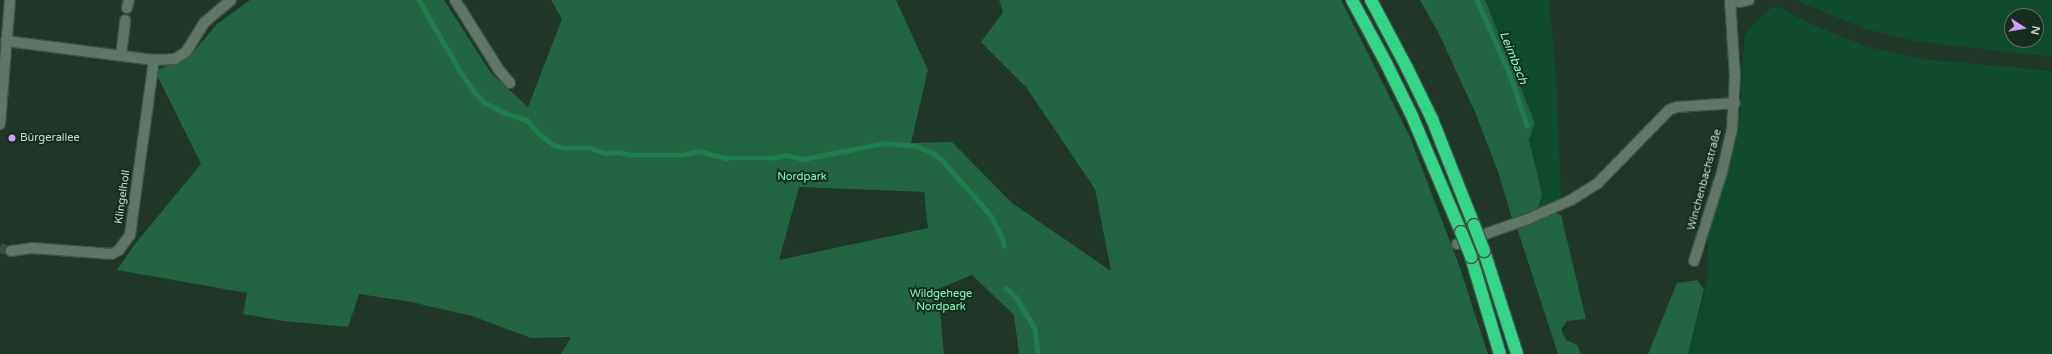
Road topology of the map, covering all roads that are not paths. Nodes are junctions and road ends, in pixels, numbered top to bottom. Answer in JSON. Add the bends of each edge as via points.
{"nodes":[{"id":1,"x":10,"y":0,"type":"edge"},
{"id":2,"x":231,"y":0,"type":"edge"},
{"id":3,"x":454,"y":0,"type":"edge"},
{"id":4,"x":1352,"y":0,"type":"edge"},
{"id":5,"x":1371,"y":0,"type":"edge"},
{"id":6,"x":1749,"y":0,"type":"edge"},
{"id":7,"x":1731,"y":1,"type":"edge"},
{"id":8,"x":125,"y":20,"type":"dead end"},
{"id":9,"x":6,"y":41,"type":"junction"},
{"id":10,"x":121,"y":55,"type":"junction"},
{"id":11,"x":154,"y":60,"type":"junction"},
{"id":12,"x":510,"y":83,"type":"dead end"},
{"id":13,"x":1735,"y":103,"type":"junction"},
{"id":14,"x":0,"y":124,"type":"edge"},
{"id":15,"x":1457,"y":244,"type":"dead end"},
{"id":16,"x":11,"y":251,"type":"tunnel mouth"},
{"id":17,"x":1694,"y":262,"type":"dead end"},
{"id":18,"x":1500,"y":354,"type":"edge"},
{"id":19,"x":1517,"y":354,"type":"edge"}],
"edges":[{"from":1,"to":9,"type":"street"},
{"from":2,"to":11,"type":"street","via":[[205,22],[186,52],[175,59]]},
{"from":3,"to":12,"type":"street"},
{"from":4,"to":18,"type":"highway","bridge":true,"via":[[1412,116],[1461,232]]},
{"from":5,"to":19,"type":"highway","bridge":true,"via":[[1432,119],[1484,251]]},
{"from":6,"to":7,"type":"street"},
{"from":7,"to":13,"type":"street","name":"Winchenbachstraße","via":[[1736,76]]},
{"from":8,"to":10,"type":"street"},
{"from":9,"to":10,"type":"street"},
{"from":9,"to":14,"type":"street"},
{"from":10,"to":11,"type":"street"},
{"from":11,"to":16,"type":"street","name":"Klingelholl","via":[[130,235],[119,250],[112,254],[32,248]]},
{"from":13,"to":15,"type":"street","via":[[1677,107],[1669,110],[1597,184],[1571,200],[1528,219]]},
{"from":13,"to":17,"type":"street","name":"Winchenbachstraße","via":[[1722,172]]}]}
